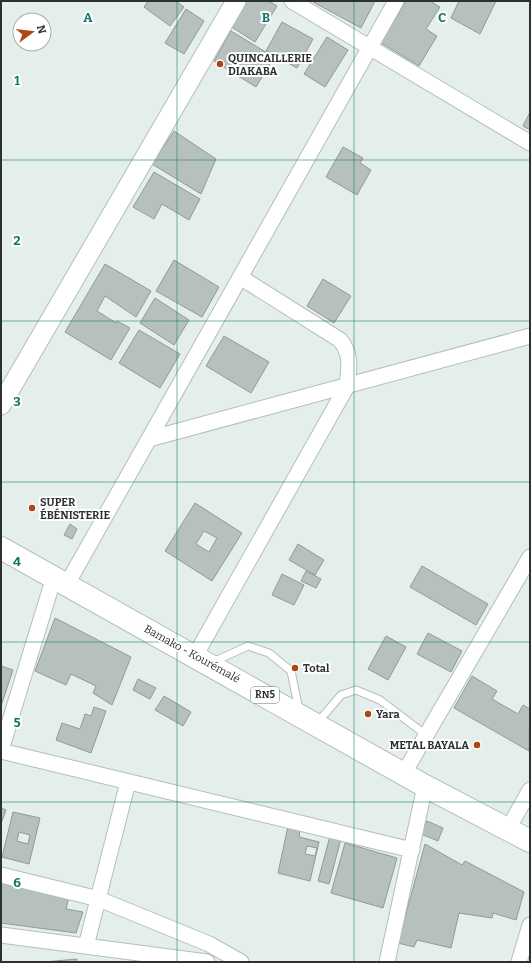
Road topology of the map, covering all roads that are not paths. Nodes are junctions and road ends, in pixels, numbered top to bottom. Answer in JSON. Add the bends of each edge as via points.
{"nodes":[{"id":1,"x":236,"y":1,"type":"edge"},
{"id":2,"x":292,"y":1,"type":"edge"},
{"id":3,"x":396,"y":1,"type":"edge"},
{"id":4,"x":370,"y":48,"type":"junction"},
{"id":5,"x":530,"y":143,"type":"edge"},
{"id":6,"x":240,"y":277,"type":"junction"},
{"id":7,"x":530,"y":336,"type":"edge"},
{"id":8,"x":348,"y":386,"type":"junction"},
{"id":9,"x":1,"y":405,"type":"edge"},
{"id":10,"x":149,"y":439,"type":"junction"},
{"id":11,"x":1,"y":548,"type":"edge"},
{"id":12,"x":530,"y":557,"type":"edge"},
{"id":13,"x":61,"y":580,"type":"junction"},
{"id":14,"x":202,"y":660,"type":"junction"},
{"id":15,"x":308,"y":720,"type":"junction"},
{"id":16,"x":426,"y":735,"type":"junction"},
{"id":17,"x":1,"y":751,"type":"edge"},
{"id":18,"x":404,"y":774,"type":"junction"},
{"id":19,"x":128,"y":782,"type":"junction"},
{"id":20,"x":425,"y":786,"type":"junction"},
{"id":21,"x":530,"y":790,"type":"edge"},
{"id":22,"x":508,"y":829,"type":"junction"},
{"id":23,"x":530,"y":841,"type":"edge"},
{"id":24,"x":412,"y":850,"type":"junction"},
{"id":25,"x":1,"y":875,"type":"edge"},
{"id":26,"x":99,"y":899,"type":"junction"},
{"id":27,"x":530,"y":925,"type":"edge"},
{"id":28,"x":1,"y":935,"type":"edge"},
{"id":29,"x":86,"y":946,"type":"junction"},
{"id":30,"x":111,"y":956,"type":"edge"},
{"id":31,"x":208,"y":962,"type":"edge"},
{"id":32,"x":241,"y":962,"type":"edge"},
{"id":33,"x":387,"y":962,"type":"edge"},
{"id":34,"x":519,"y":962,"type":"edge"}],
"edges":[{"from":1,"to":9,"type":"street"},
{"from":2,"to":4,"type":"street"},
{"from":3,"to":4,"type":"street"},
{"from":4,"to":5,"type":"street"},
{"from":4,"to":6,"type":"street"},
{"from":6,"to":8,"type":"street","via":[[340,340],[350,357]]},
{"from":6,"to":10,"type":"street"},
{"from":7,"to":8,"type":"street"},
{"from":8,"to":10,"type":"street"},
{"from":8,"to":14,"type":"street"},
{"from":10,"to":13,"type":"street"},
{"from":11,"to":13,"type":"highway","name":"Bamako - Kourémalé","number":"RN5"},
{"from":12,"to":16,"type":"street"},
{"from":13,"to":14,"type":"highway","name":"Bamako - Kourémalé","number":"RN5"},
{"from":13,"to":17,"type":"street"},
{"from":14,"to":15,"type":"highway","name":"Bamako - Kourémalé","number":"RN5"},
{"from":14,"to":15,"type":"lane","via":[[248,646],[269,653],[291,671]]},
{"from":15,"to":16,"type":"lane","via":[[341,695],[356,690],[380,700]]},
{"from":15,"to":18,"type":"highway","name":"Bamako - Kourémalé","number":"RN5"},
{"from":16,"to":18,"type":"street"},
{"from":17,"to":19,"type":"street"},
{"from":18,"to":20,"type":"highway","name":"Bamako - Kourémalé","number":"RN5"},
{"from":19,"to":24,"type":"street"},
{"from":19,"to":26,"type":"street"},
{"from":20,"to":22,"type":"highway","name":"Bamako - Kourémalé","number":"RN5"},
{"from":20,"to":24,"type":"street"},
{"from":21,"to":22,"type":"street"},
{"from":22,"to":23,"type":"highway","name":"Bamako - Kourémalé","number":"RN5"},
{"from":24,"to":33,"type":"street"},
{"from":25,"to":26,"type":"street"},
{"from":26,"to":29,"type":"street"},
{"from":26,"to":32,"type":"street","via":[[209,944]]},
{"from":27,"to":34,"type":"street"},
{"from":28,"to":29,"type":"street"},
{"from":29,"to":30,"type":"street"},
{"from":30,"to":31,"type":"street"}]}
